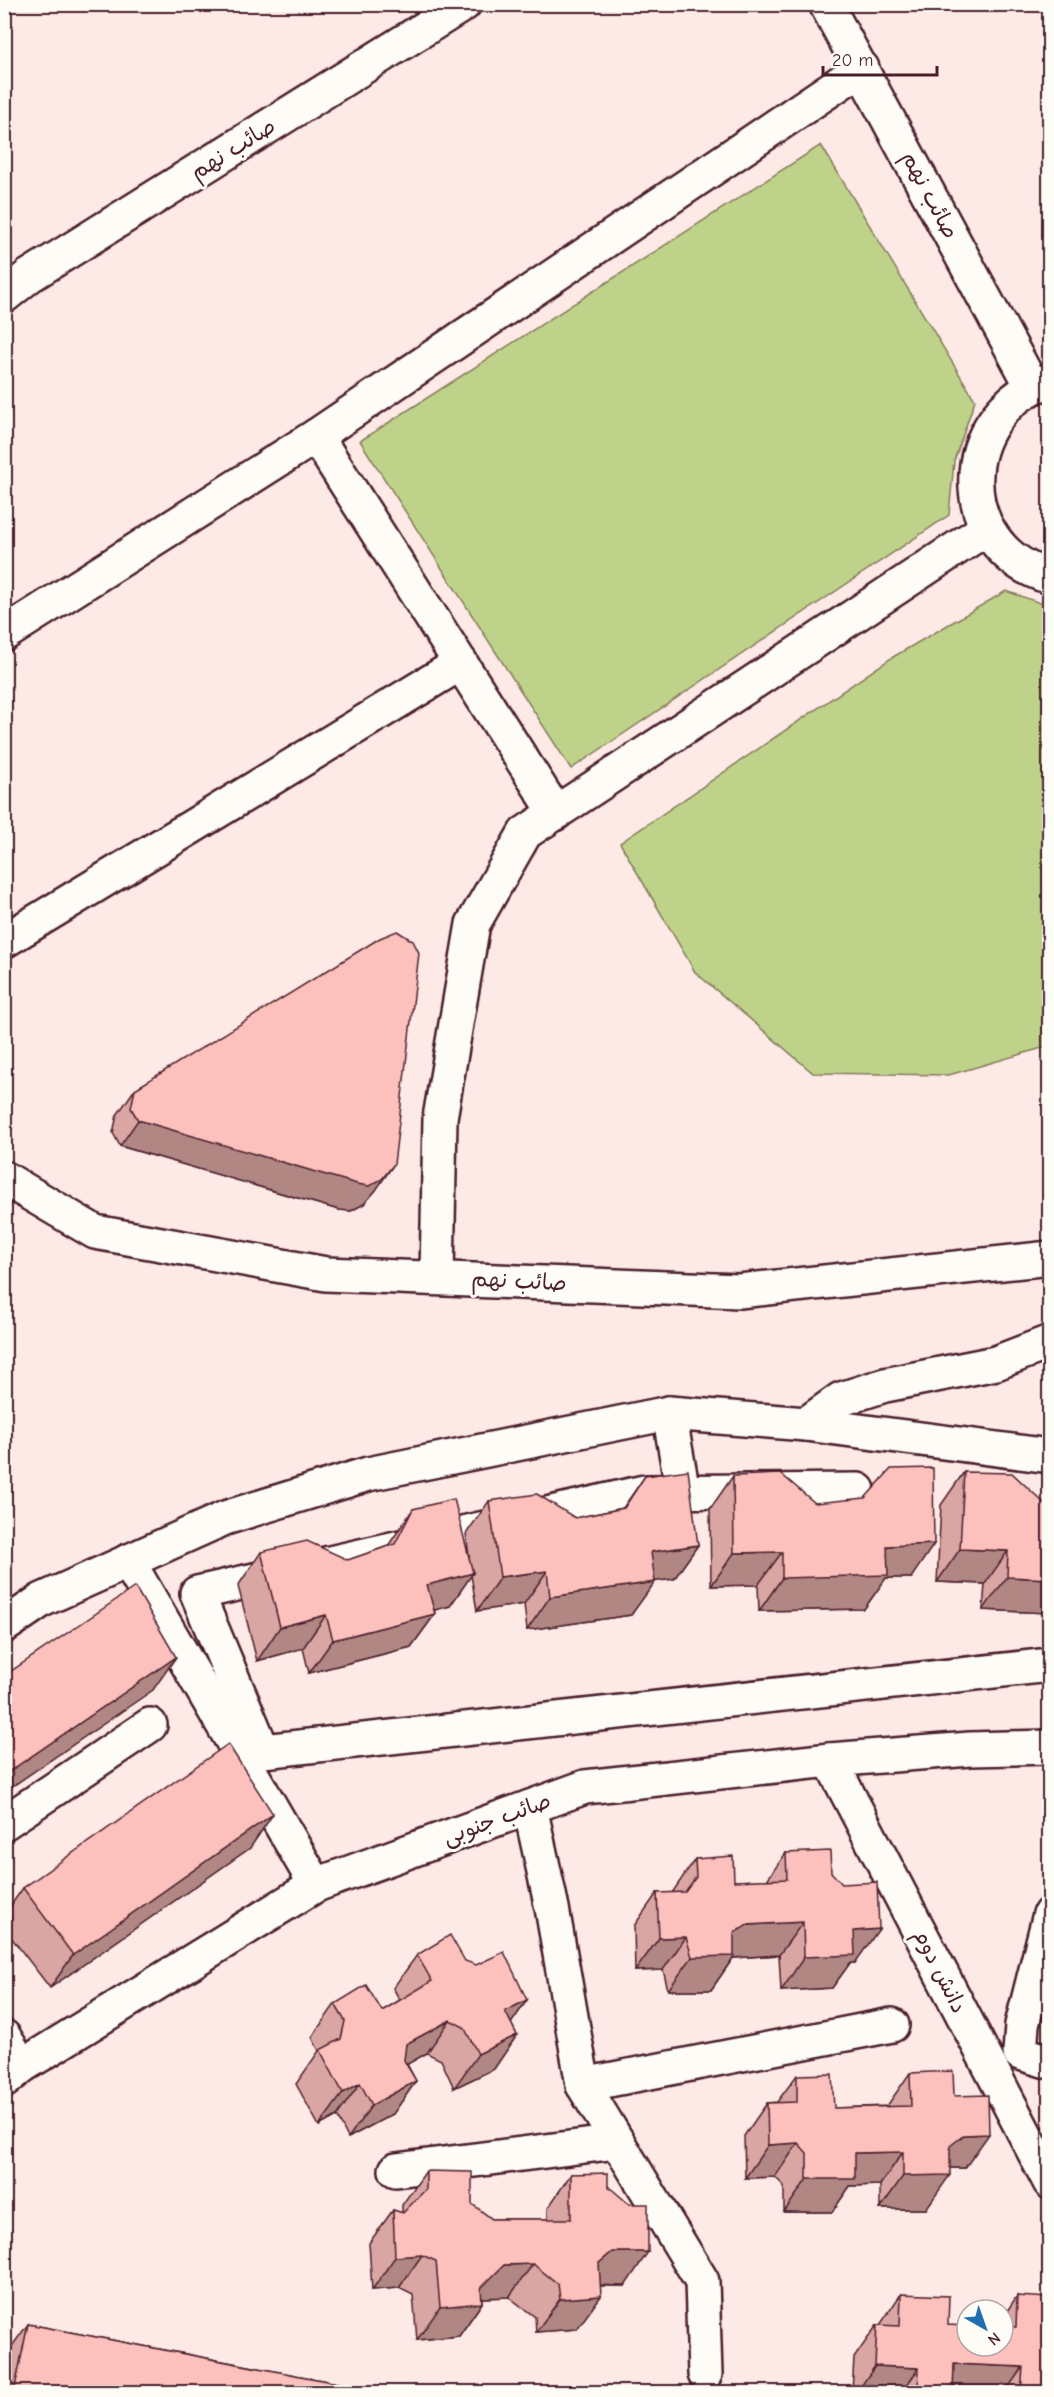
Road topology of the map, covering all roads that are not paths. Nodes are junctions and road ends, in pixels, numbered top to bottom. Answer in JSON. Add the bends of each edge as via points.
{"nodes":[{"id":1,"x":464,"y":4,"type":"edge"},
{"id":2,"x":826,"y":4,"type":"edge"},
{"id":3,"x":862,"y":68,"type":"junction"},
{"id":4,"x":4,"y":296,"type":"edge"},
{"id":5,"x":1041,"y":383,"type":"edge"},
{"id":6,"x":316,"y":436,"type":"junction"},
{"id":7,"x":987,"y":528,"type":"junction"},
{"id":8,"x":1050,"y":577,"type":"edge"},
{"id":9,"x":4,"y":634,"type":"edge"},
{"id":10,"x":461,"y":663,"type":"junction"},
{"id":11,"x":556,"y":813,"type":"junction"},
{"id":12,"x":4,"y":941,"type":"edge"},
{"id":13,"x":4,"y":1178,"type":"edge"},
{"id":14,"x":1050,"y":1258,"type":"edge"},
{"id":15,"x":438,"y":1277,"type":"junction"},
{"id":16,"x":1050,"y":1342,"type":"edge"},
{"id":17,"x":669,"y":1413,"type":"junction"},
{"id":18,"x":806,"y":1424,"type":"junction"},
{"id":19,"x":1050,"y":1456,"type":"edge"},
{"id":20,"x":858,"y":1490,"type":"dead end"},
{"id":21,"x":683,"y":1492,"type":"junction"},
{"id":22,"x":128,"y":1561,"type":"junction"},
{"id":23,"x":4,"y":1626,"type":"edge"},
{"id":24,"x":1050,"y":1665,"type":"edge"},
{"id":25,"x":150,"y":1725,"type":"dead end"},
{"id":26,"x":1050,"y":1747,"type":"edge"},
{"id":27,"x":830,"y":1760,"type":"junction"},
{"id":28,"x":530,"y":1807,"type":"junction"},
{"id":29,"x":4,"y":1823,"type":"edge"},
{"id":30,"x":316,"y":1885,"type":"junction"},
{"id":31,"x":1050,"y":1914,"type":"edge"},
{"id":32,"x":892,"y":2025,"type":"dead end"},
{"id":33,"x":4,"y":2037,"type":"edge"},
{"id":34,"x":1050,"y":2062,"type":"edge"},
{"id":35,"x":13,"y":2073,"type":"edge"},
{"id":36,"x":583,"y":2085,"type":"junction"},
{"id":37,"x":617,"y":2142,"type":"junction"},
{"id":38,"x":396,"y":2170,"type":"dead end"},
{"id":39,"x":1050,"y":2182,"type":"edge"},
{"id":40,"x":705,"y":2374,"type":"dead end"}],
"edges":[{"from":1,"to":4,"type":"street","name":"صائب نهم","via":[[29,276]]},
{"from":2,"to":3,"type":"street","name":"صائب نهم"},
{"from":3,"to":5,"type":"street","name":"صائب نهم"},
{"from":3,"to":6,"type":"street"},
{"from":5,"to":7,"type":"street","via":[[1005,406],[986,432],[976,464],[977,497]]},
{"from":6,"to":9,"type":"street"},
{"from":6,"to":10,"type":"street"},
{"from":7,"to":8,"type":"street","via":[[1007,554],[1035,573]]},
{"from":7,"to":11,"type":"street"},
{"from":10,"to":11,"type":"street"},
{"from":10,"to":12,"type":"street"},
{"from":11,"to":15,"type":"street","via":[[525,833],[473,924],[440,1118]]},
{"from":13,"to":15,"type":"street","name":"صائب نهم","via":[[95,1232],[326,1274]]},
{"from":14,"to":15,"type":"street","name":"صائب نهم","via":[[739,1291]]},
{"from":16,"to":18,"type":"street","via":[[996,1363],[885,1385],[841,1399]]},
{"from":17,"to":18,"type":"street"},
{"from":17,"to":21,"type":"street"},
{"from":17,"to":22,"type":"street","via":[[369,1474],[225,1518]]},
{"from":18,"to":19,"type":"street"},
{"from":20,"to":21,"type":"street"},
{"from":21,"to":24,"type":"street","via":[[644,1492],[197,1593],[263,1751]]},
{"from":22,"to":23,"type":"street","via":[[42,1599]]},
{"from":22,"to":30,"type":"street"},
{"from":25,"to":29,"type":"street"},
{"from":26,"to":27,"type":"street","name":"صائب جنوبی"},
{"from":27,"to":28,"type":"street","name":"صائب جنوبی","via":[[585,1787]]},
{"from":27,"to":39,"type":"street","name":"دانش دوم"},
{"from":28,"to":30,"type":"street","name":"صائب جنوبی"},
{"from":28,"to":36,"type":"street"},
{"from":30,"to":35,"type":"street","name":"صائب جنوبی"},
{"from":31,"to":34,"type":"street","via":[[1022,2025],[1020,2053]]},
{"from":32,"to":36,"type":"street"},
{"from":33,"to":35,"type":"street"},
{"from":36,"to":37,"type":"street"},
{"from":37,"to":38,"type":"street"},
{"from":37,"to":40,"type":"street","via":[[702,2281]]}]}
